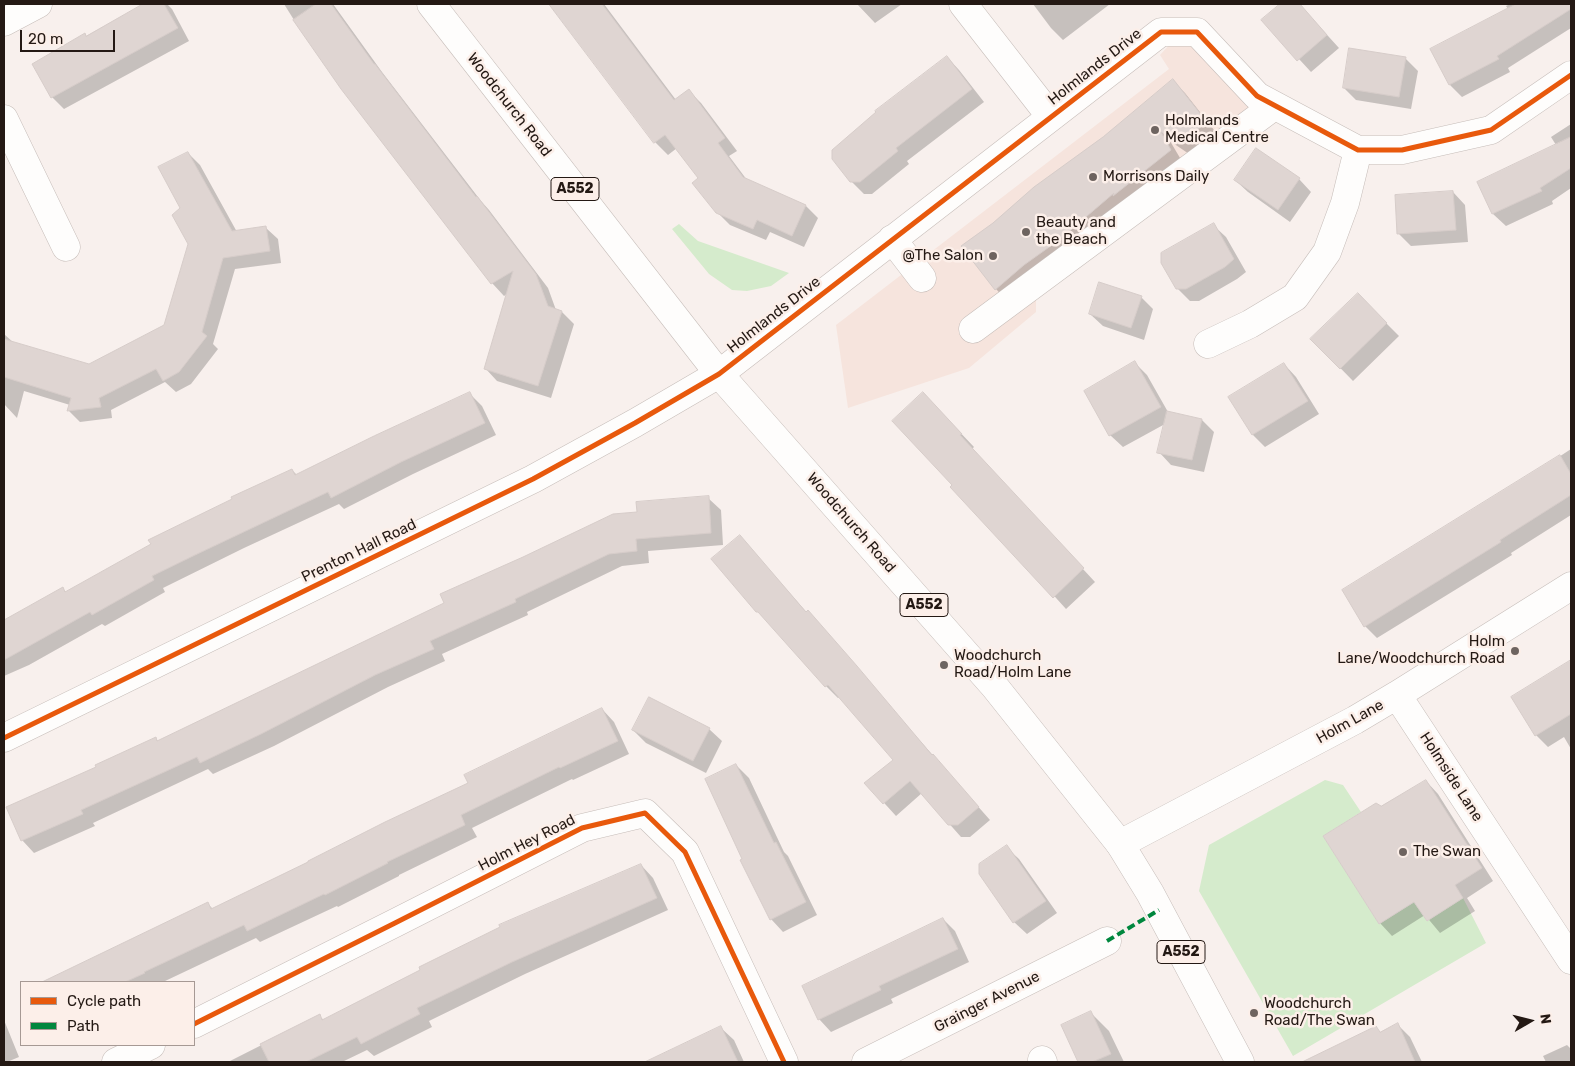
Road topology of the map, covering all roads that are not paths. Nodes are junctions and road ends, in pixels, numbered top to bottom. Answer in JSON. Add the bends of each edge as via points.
{"nodes":[{"id":1,"x":38,"y":4,"type":"edge"},
{"id":2,"x":431,"y":4,"type":"edge"},
{"id":3,"x":963,"y":4,"type":"edge"},
{"id":4,"x":4,"y":22,"type":"edge"},
{"id":5,"x":1571,"y":75,"type":"edge"},
{"id":6,"x":1274,"y":106,"type":"junction"},
{"id":7,"x":1051,"y":117,"type":"junction"},
{"id":8,"x":4,"y":119,"type":"edge"},
{"id":9,"x":1358,"y":150,"type":"junction"},
{"id":10,"x":892,"y":240,"type":"junction"},
{"id":11,"x":66,"y":247,"type":"dead end"},
{"id":12,"x":922,"y":278,"type":"dead end"},
{"id":13,"x":973,"y":329,"type":"dead end"},
{"id":14,"x":1204,"y":349,"type":"dead end"},
{"id":15,"x":719,"y":374,"type":"junction"},
{"id":16,"x":1571,"y":586,"type":"edge"},
{"id":17,"x":1397,"y":695,"type":"junction"},
{"id":18,"x":4,"y":738,"type":"edge"},
{"id":19,"x":1120,"y":844,"type":"junction"},
{"id":20,"x":1107,"y":941,"type":"dead end"},
{"id":21,"x":1571,"y":960,"type":"edge"},
{"id":22,"x":195,"y":1024,"type":"edge"},
{"id":23,"x":149,"y":1046,"type":"edge"},
{"id":24,"x":116,"y":1062,"type":"edge"},
{"id":25,"x":784,"y":1062,"type":"edge"},
{"id":26,"x":866,"y":1062,"type":"edge"},
{"id":27,"x":1240,"y":1062,"type":"edge"}],
"edges":[{"from":1,"to":4,"type":"main road"},
{"from":2,"to":15,"type":"main road","name":"Woodchurch Road","number":"A552"},
{"from":3,"to":7,"type":"main road"},
{"from":5,"to":9,"type":"main road","name":"Holmlands Drive","via":[[1491,130],[1402,150]]},
{"from":6,"to":7,"type":"main road","name":"Holmlands Drive","via":[[1257,96],[1197,32],[1161,32]]},
{"from":6,"to":9,"type":"main road","name":"Holmlands Drive"},
{"from":6,"to":13,"type":"main road"},
{"from":7,"to":10,"type":"main road","name":"Holmlands Drive"},
{"from":8,"to":11,"type":"main road"},
{"from":9,"to":14,"type":"main road","via":[[1328,252],[1295,298]]},
{"from":10,"to":12,"type":"main road"},
{"from":10,"to":15,"type":"main road","name":"Holmlands Drive"},
{"from":15,"to":18,"type":"main road","name":"Prenton Hall Road","via":[[533,479]]},
{"from":15,"to":19,"type":"main road","name":"Woodchurch Road","number":"A552","via":[[995,687]]},
{"from":16,"to":17,"type":"main road","name":"Holm Lane"},
{"from":17,"to":19,"type":"main road","name":"Holm Lane"},
{"from":17,"to":21,"type":"main road","name":"Holmside Lane"},
{"from":19,"to":27,"type":"main road","name":"Woodchurch Road","number":"A552","via":[[1150,893]]},
{"from":20,"to":26,"type":"main road","name":"Grainger Avenue"},
{"from":22,"to":25,"type":"main road","name":"Holm Hey Road","via":[[582,828],[645,813],[685,852]]},
{"from":23,"to":24,"type":"main road"}]}
